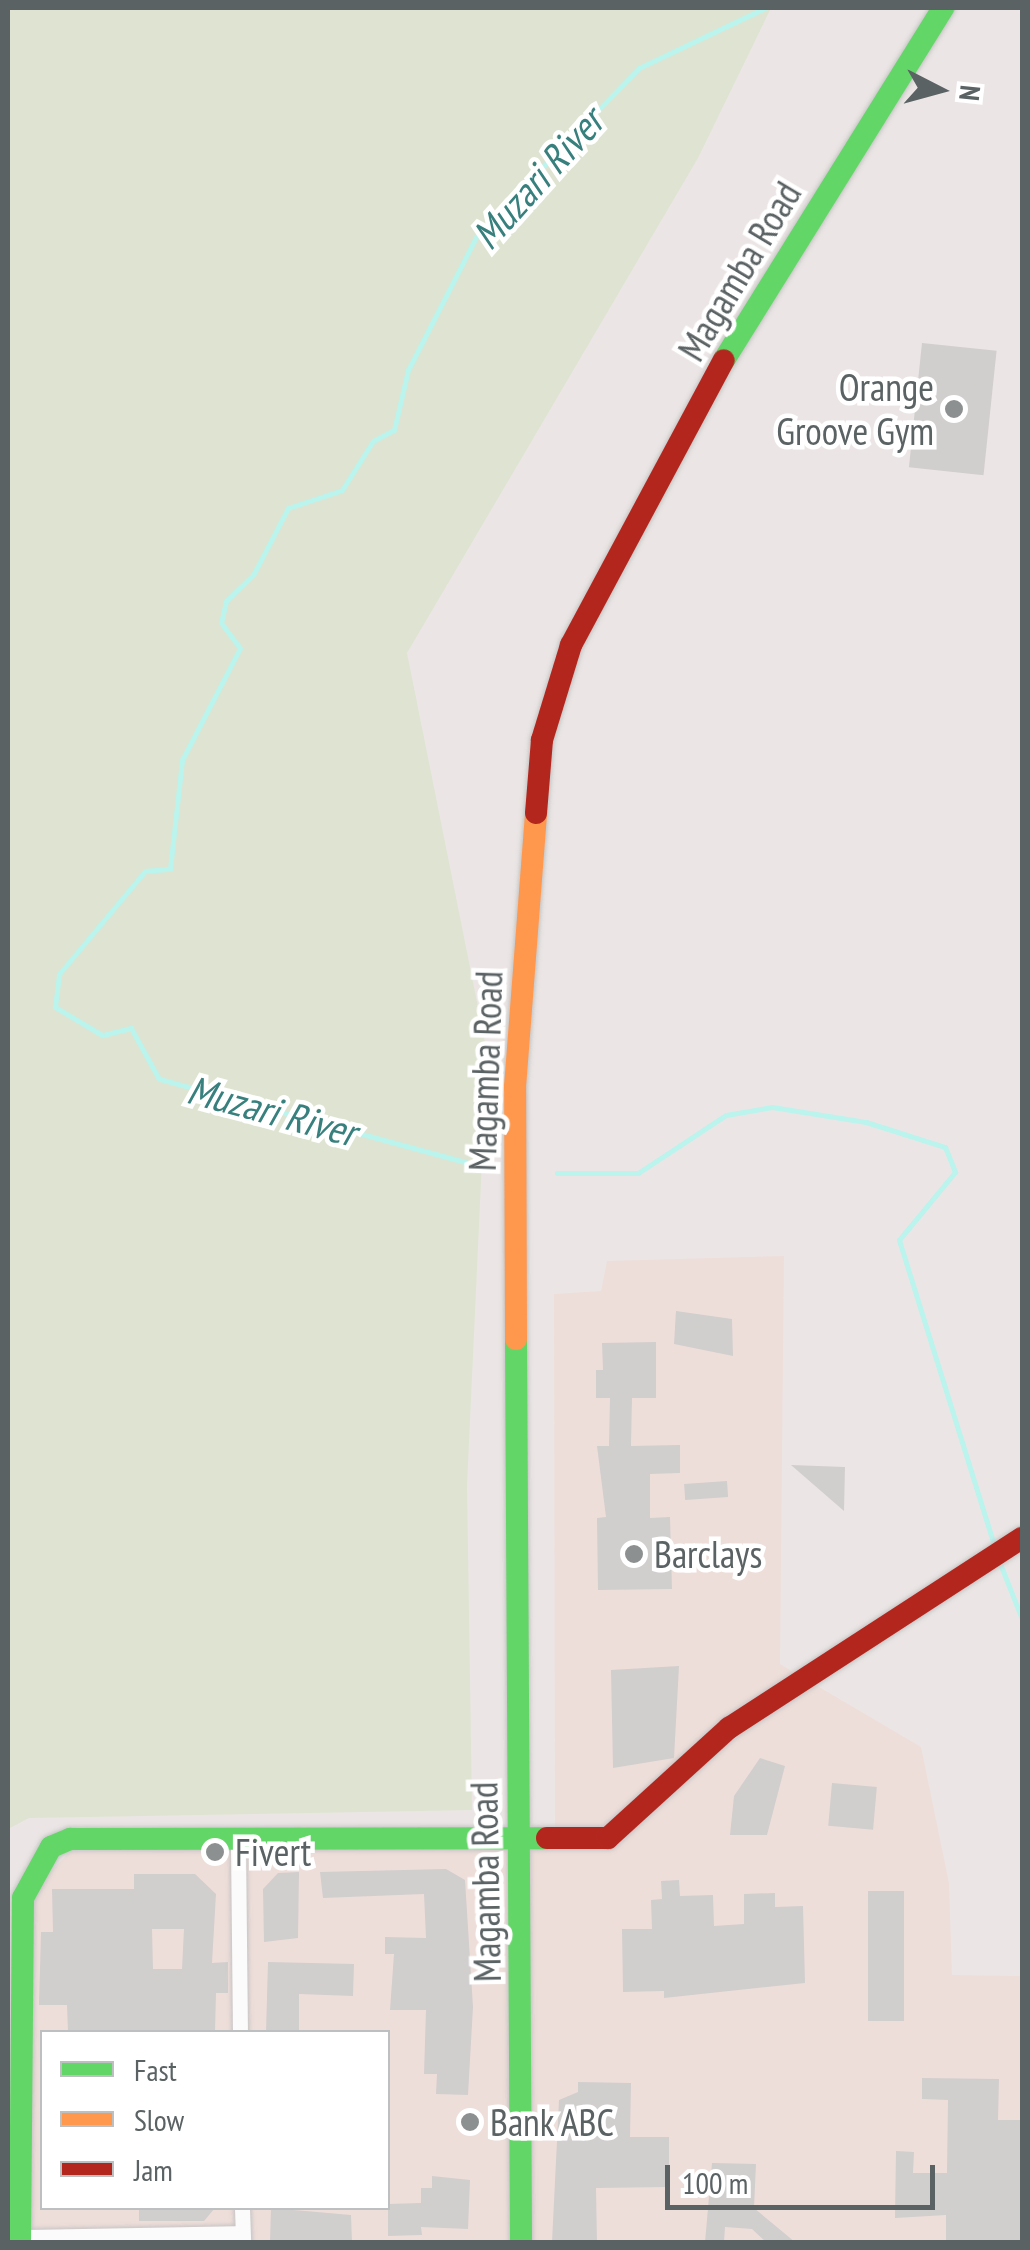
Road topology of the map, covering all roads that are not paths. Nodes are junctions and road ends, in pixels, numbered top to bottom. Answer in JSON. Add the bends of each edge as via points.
{"nodes":[{"id":1,"x":942,"y":8,"type":"edge"},
{"id":2,"x":1021,"y":1539,"type":"edge"},
{"id":3,"x":519,"y":1843,"type":"junction"},
{"id":4,"x":238,"y":1844,"type":"junction"},
{"id":5,"x":240,"y":2030,"type":"edge"},
{"id":6,"x":242,"y":2210,"type":"edge"},
{"id":7,"x":242,"y":2238,"type":"edge"},
{"id":8,"x":20,"y":2240,"type":"edge"},
{"id":9,"x":520,"y":2242,"type":"edge"}],
"edges":[{"from":1,"to":3,"type":"main road","name":"Magamba Road","via":[[734,342],[571,645],[542,740],[515,1087]]},
{"from":2,"to":3,"type":"main road","via":[[729,1728],[608,1838]]},
{"from":3,"to":4,"type":"main road"},
{"from":3,"to":9,"type":"main road","name":"Magamba Road"},
{"from":4,"to":5,"type":"street"},
{"from":4,"to":8,"type":"main road","via":[[70,1840],[51,1847],[22,1898]]},
{"from":6,"to":7,"type":"street"},
{"from":7,"to":8,"type":"street"}]}
